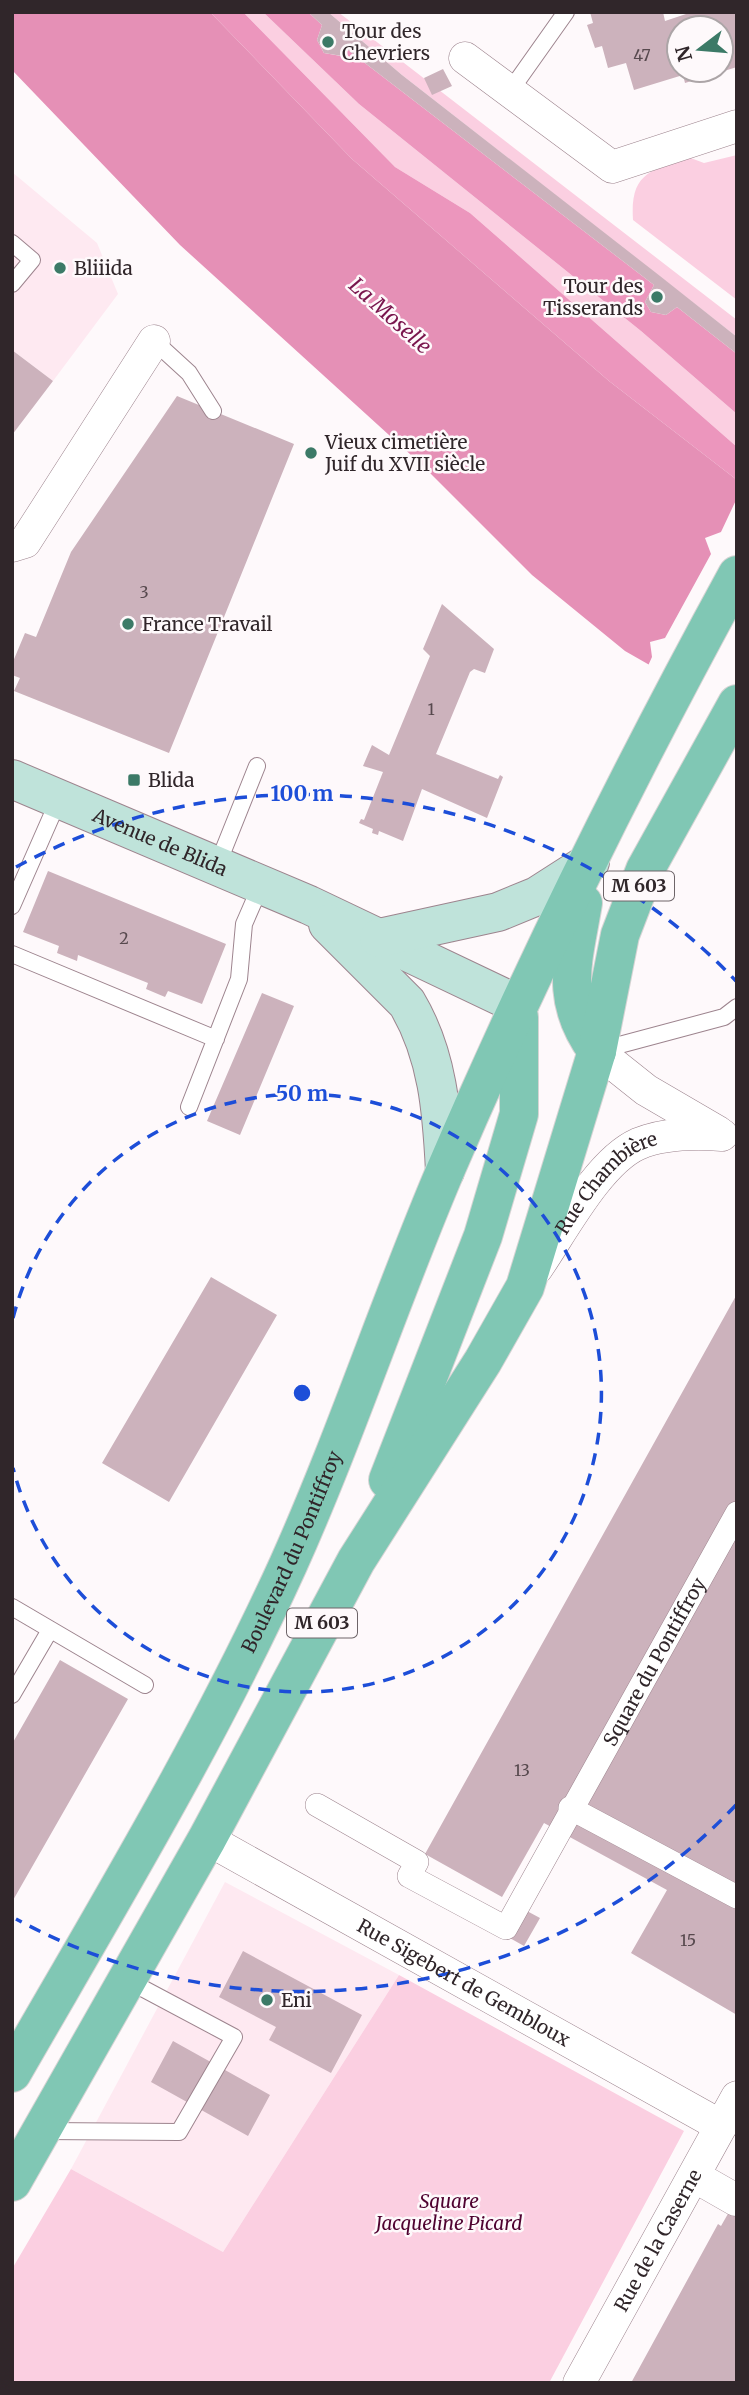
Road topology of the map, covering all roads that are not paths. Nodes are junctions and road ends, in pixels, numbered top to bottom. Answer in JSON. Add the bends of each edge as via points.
{"nodes":[{"id":1,"x":566,"y":12,"type":"edge"},
{"id":2,"x":465,"y":58,"type":"dead end"},
{"id":3,"x":510,"y":91,"type":"junction"},
{"id":4,"x":737,"y":126,"type":"edge"},
{"id":5,"x":12,"y":243,"type":"edge"},
{"id":6,"x":12,"y":284,"type":"edge"},
{"id":7,"x":154,"y":341,"type":"joint"},
{"id":8,"x":213,"y":411,"type":"dead end"},
{"id":9,"x":12,"y":547,"type":"edge"},
{"id":10,"x":737,"y":575,"type":"edge"},
{"id":11,"x":728,"y":720,"type":"edge"},
{"id":12,"x":257,"y":766,"type":"dead end"},
{"id":13,"x":12,"y":779,"type":"edge"},
{"id":14,"x":59,"y":799,"type":"junction"},
{"id":15,"x":590,"y":862,"type":"junction"},
{"id":16,"x":217,"y":866,"type":"junction"},
{"id":17,"x":261,"y":885,"type":"junction"},
{"id":18,"x":309,"y":905,"type":"junction"},
{"id":19,"x":12,"y":906,"type":"edge"},
{"id":20,"x":379,"y":938,"type":"junction"},
{"id":21,"x":12,"y":954,"type":"edge"},
{"id":22,"x":519,"y":1005,"type":"junction"},
{"id":23,"x":737,"y":1007,"type":"edge"},
{"id":24,"x":216,"y":1039,"type":"junction"},
{"id":25,"x":597,"y":1051,"type":"junction"},
{"id":26,"x":189,"y":1107,"type":"dead end"},
{"id":27,"x":729,"y":1139,"type":"edge"},
{"id":28,"x":445,"y":1171,"type":"junction"},
{"id":29,"x":525,"y":1287,"type":"junction"},
{"id":30,"x":737,"y":1513,"type":"edge"},
{"id":31,"x":356,"y":1560,"type":"junction"},
{"id":32,"x":12,"y":1607,"type":"edge"},
{"id":33,"x":50,"y":1630,"type":"junction"},
{"id":34,"x":145,"y":1685,"type":"dead end"},
{"id":35,"x":12,"y":1695,"type":"edge"},
{"id":36,"x":317,"y":1805,"type":"dead end"},
{"id":37,"x":570,"y":1808,"type":"junction"},
{"id":38,"x":206,"y":1839,"type":"junction"},
{"id":39,"x":737,"y":1897,"type":"edge"},
{"id":40,"x":127,"y":1980,"type":"junction"},
{"id":41,"x":12,"y":2073,"type":"edge"},
{"id":42,"x":737,"y":2098,"type":"edge"},
{"id":43,"x":721,"y":2126,"type":"junction"},
{"id":44,"x":42,"y":2131,"type":"junction"},
{"id":45,"x":694,"y":2176,"type":"junction"},
{"id":46,"x":12,"y":2182,"type":"edge"},
{"id":47,"x":736,"y":2200,"type":"edge"},
{"id":48,"x":579,"y":2383,"type":"edge"}],
"edges":[{"from":1,"to":3,"type":"lane"},
{"from":2,"to":3,"type":"street"},
{"from":3,"to":4,"type":"street","via":[[612,167]]},
{"from":5,"to":6,"type":"lane","via":[[32,260]]},
{"from":7,"to":8,"type":"lane","via":[[188,373]]},
{"from":7,"to":9,"type":"street","via":[[24,542]]},
{"from":10,"to":15,"type":"main road","name":"Boulevard du Pontiffroy","number":"M 603","via":[[663,711]]},
{"from":11,"to":25,"type":"main road","name":"Boulevard du Pontiffroy","number":"M 603","via":[[635,896],[621,935]]},
{"from":12,"to":16,"type":"lane"},
{"from":13,"to":14,"type":"main road","name":"Avenue de Blida"},
{"from":14,"to":16,"type":"main road","name":"Avenue de Blida"},
{"from":14,"to":19,"type":"lane"},
{"from":15,"to":20,"type":"main road","via":[[537,895],[498,912]]},
{"from":15,"to":22,"type":"main road","name":"Boulevard du Pontiffroy","number":"M 603"},
{"from":15,"to":25,"type":"main road","name":"Boulevard du Pontiffroy","number":"M 603","via":[[575,948],[573,1007],[582,1031]]},
{"from":16,"to":17,"type":"main road","name":"Avenue de Blida"},
{"from":17,"to":18,"type":"main road","name":"Avenue de Blida"},
{"from":17,"to":24,"type":"lane","via":[[244,923],[239,979]]},
{"from":18,"to":20,"type":"main road","name":"Avenue de Blida"},
{"from":18,"to":28,"type":"main road","name":"Avenue de Blida","via":[[407,1003],[416,1018],[436,1076]]},
{"from":20,"to":22,"type":"main road","name":"Avenue de Blida"},
{"from":21,"to":24,"type":"lane"},
{"from":22,"to":25,"type":"main road"},
{"from":22,"to":28,"type":"main road","name":"Boulevard du Pontiffroy","number":"M 603"},
{"from":22,"to":31,"type":"main road","name":"Boulevard du Pontiffroy","number":"M 603","via":[[519,1114],[483,1236]]},
{"from":23,"to":25,"type":"lane","via":[[724,1017]]},
{"from":24,"to":26,"type":"lane"},
{"from":25,"to":27,"type":"street","name":"Rue Chambière","via":[[646,1090]]},
{"from":25,"to":29,"type":"main road","name":"Boulevard du Pontiffroy","number":"M 603"},
{"from":27,"to":29,"type":"street","name":"Rue Chambière","via":[[687,1132],[637,1144],[606,1168]]},
{"from":28,"to":41,"type":"main road","name":"Boulevard du Pontiffroy","number":"M 603","via":[[283,1575],[207,1733]]},
{"from":29,"to":31,"type":"main road","name":"Boulevard du Pontiffroy","number":"M 603"},
{"from":30,"to":37,"type":"street","name":"Square du Pontiffroy"},
{"from":31,"to":38,"type":"main road","name":"Boulevard du Pontiffroy","number":"M 603"},
{"from":32,"to":33,"type":"lane"},
{"from":33,"to":34,"type":"lane"},
{"from":33,"to":35,"type":"lane"},
{"from":36,"to":37,"type":"street","name":"Square du Pontiffroy","via":[[417,1862],[409,1876],[506,1928]]},
{"from":37,"to":39,"type":"street"},
{"from":38,"to":40,"type":"main road","name":"Boulevard du Pontiffroy","number":"M 603"},
{"from":38,"to":43,"type":"street","name":"Rue Sigebert de Gembloux"},
{"from":40,"to":44,"type":"main road","name":"Boulevard du Pontiffroy","number":"M 603"},
{"from":40,"to":44,"type":"lane","via":[[234,2037],[179,2132]]},
{"from":42,"to":43,"type":"street","name":"Rue de la Caserne"},
{"from":43,"to":45,"type":"street","name":"Rue de la Caserne"},
{"from":44,"to":46,"type":"main road","name":"Boulevard du Pontiffroy","number":"M 603"},
{"from":45,"to":47,"type":"street"},
{"from":45,"to":48,"type":"street","name":"Rue de la Caserne"}]}
